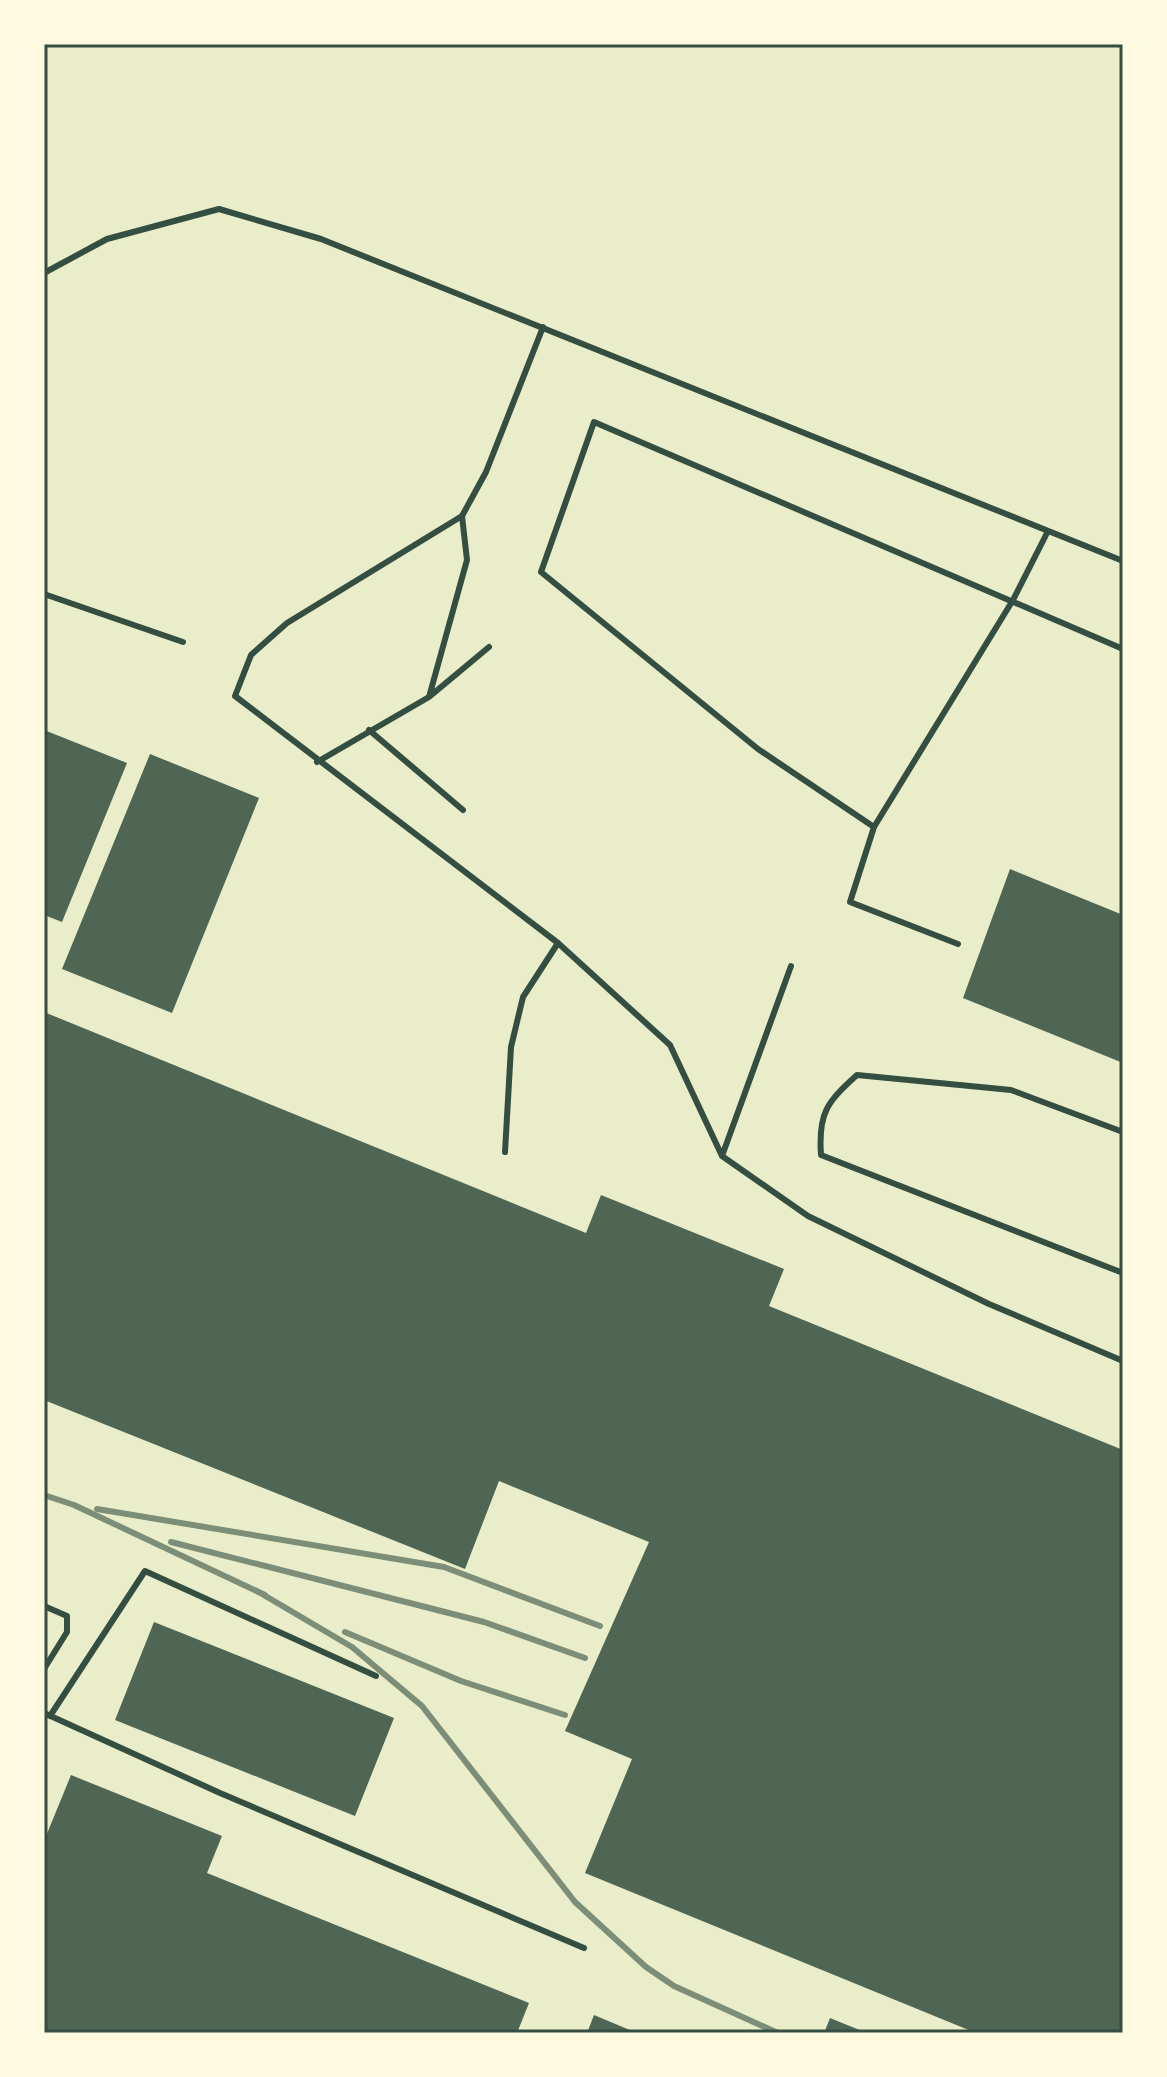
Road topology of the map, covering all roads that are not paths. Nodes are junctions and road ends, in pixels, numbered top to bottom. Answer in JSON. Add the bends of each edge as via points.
{"nodes":[{"id":1,"x":44,"y":273,"type":"edge"},
{"id":2,"x":543,"y":327,"type":"junction"},
{"id":3,"x":462,"y":516,"type":"junction"},
{"id":4,"x":1048,"y":531,"type":"junction"},
{"id":5,"x":1123,"y":561,"type":"edge"},
{"id":6,"x":44,"y":594,"type":"edge"},
{"id":7,"x":1013,"y":600,"type":"junction"},
{"id":8,"x":183,"y":642,"type":"dead end"},
{"id":9,"x":489,"y":647,"type":"dead end"},
{"id":10,"x":1123,"y":649,"type":"edge"},
{"id":11,"x":429,"y":697,"type":"junction"},
{"id":12,"x":369,"y":730,"type":"junction"},
{"id":13,"x":317,"y":762,"type":"junction"},
{"id":14,"x":463,"y":810,"type":"dead end"},
{"id":15,"x":874,"y":827,"type":"junction"},
{"id":16,"x":558,"y":943,"type":"junction"},
{"id":17,"x":958,"y":944,"type":"dead end"},
{"id":18,"x":791,"y":966,"type":"dead end"},
{"id":19,"x":1123,"y":1132,"type":"edge"},
{"id":20,"x":505,"y":1152,"type":"dead end"},
{"id":21,"x":722,"y":1156,"type":"junction"},
{"id":22,"x":1123,"y":1273,"type":"edge"},
{"id":23,"x":1123,"y":1361,"type":"edge"},
{"id":24,"x":44,"y":1606,"type":"edge"},
{"id":25,"x":44,"y":1669,"type":"edge"},
{"id":26,"x":376,"y":1676,"type":"dead end"},
{"id":27,"x":47,"y":1714,"type":"edge"},
{"id":28,"x":584,"y":1948,"type":"dead end"}],
"edges":[{"from":1,"to":2,"type":"lane","via":[[107,239],[219,209],[321,239]]},
{"from":2,"to":3,"type":"lane","via":[[486,472]]},
{"from":2,"to":4,"type":"lane"},
{"from":3,"to":11,"type":"lane","via":[[467,560]]},
{"from":3,"to":13,"type":"lane","via":[[287,623],[251,655],[235,696]]},
{"from":4,"to":5,"type":"lane"},
{"from":4,"to":7,"type":"lane"},
{"from":6,"to":8,"type":"lane"},
{"from":7,"to":10,"type":"lane"},
{"from":7,"to":15,"type":"lane"},
{"from":7,"to":15,"type":"lane","via":[[594,422],[541,572],[758,749]]},
{"from":9,"to":11,"type":"lane"},
{"from":11,"to":12,"type":"lane"},
{"from":12,"to":13,"type":"lane"},
{"from":12,"to":14,"type":"lane"},
{"from":13,"to":16,"type":"lane"},
{"from":15,"to":17,"type":"lane","via":[[850,902]]},
{"from":16,"to":20,"type":"lane","via":[[523,997],[511,1047]]},
{"from":16,"to":21,"type":"lane","via":[[670,1045]]},
{"from":18,"to":21,"type":"lane"},
{"from":19,"to":22,"type":"lane","via":[[1011,1090],[857,1075],[831,1099],[819,1126],[821,1155]]},
{"from":21,"to":23,"type":"lane","via":[[808,1216],[989,1304]]},
{"from":24,"to":25,"type":"lane","via":[[67,1616],[67,1632]]},
{"from":26,"to":27,"type":"lane","via":[[145,1571]]},
{"from":27,"to":28,"type":"lane"}]}
